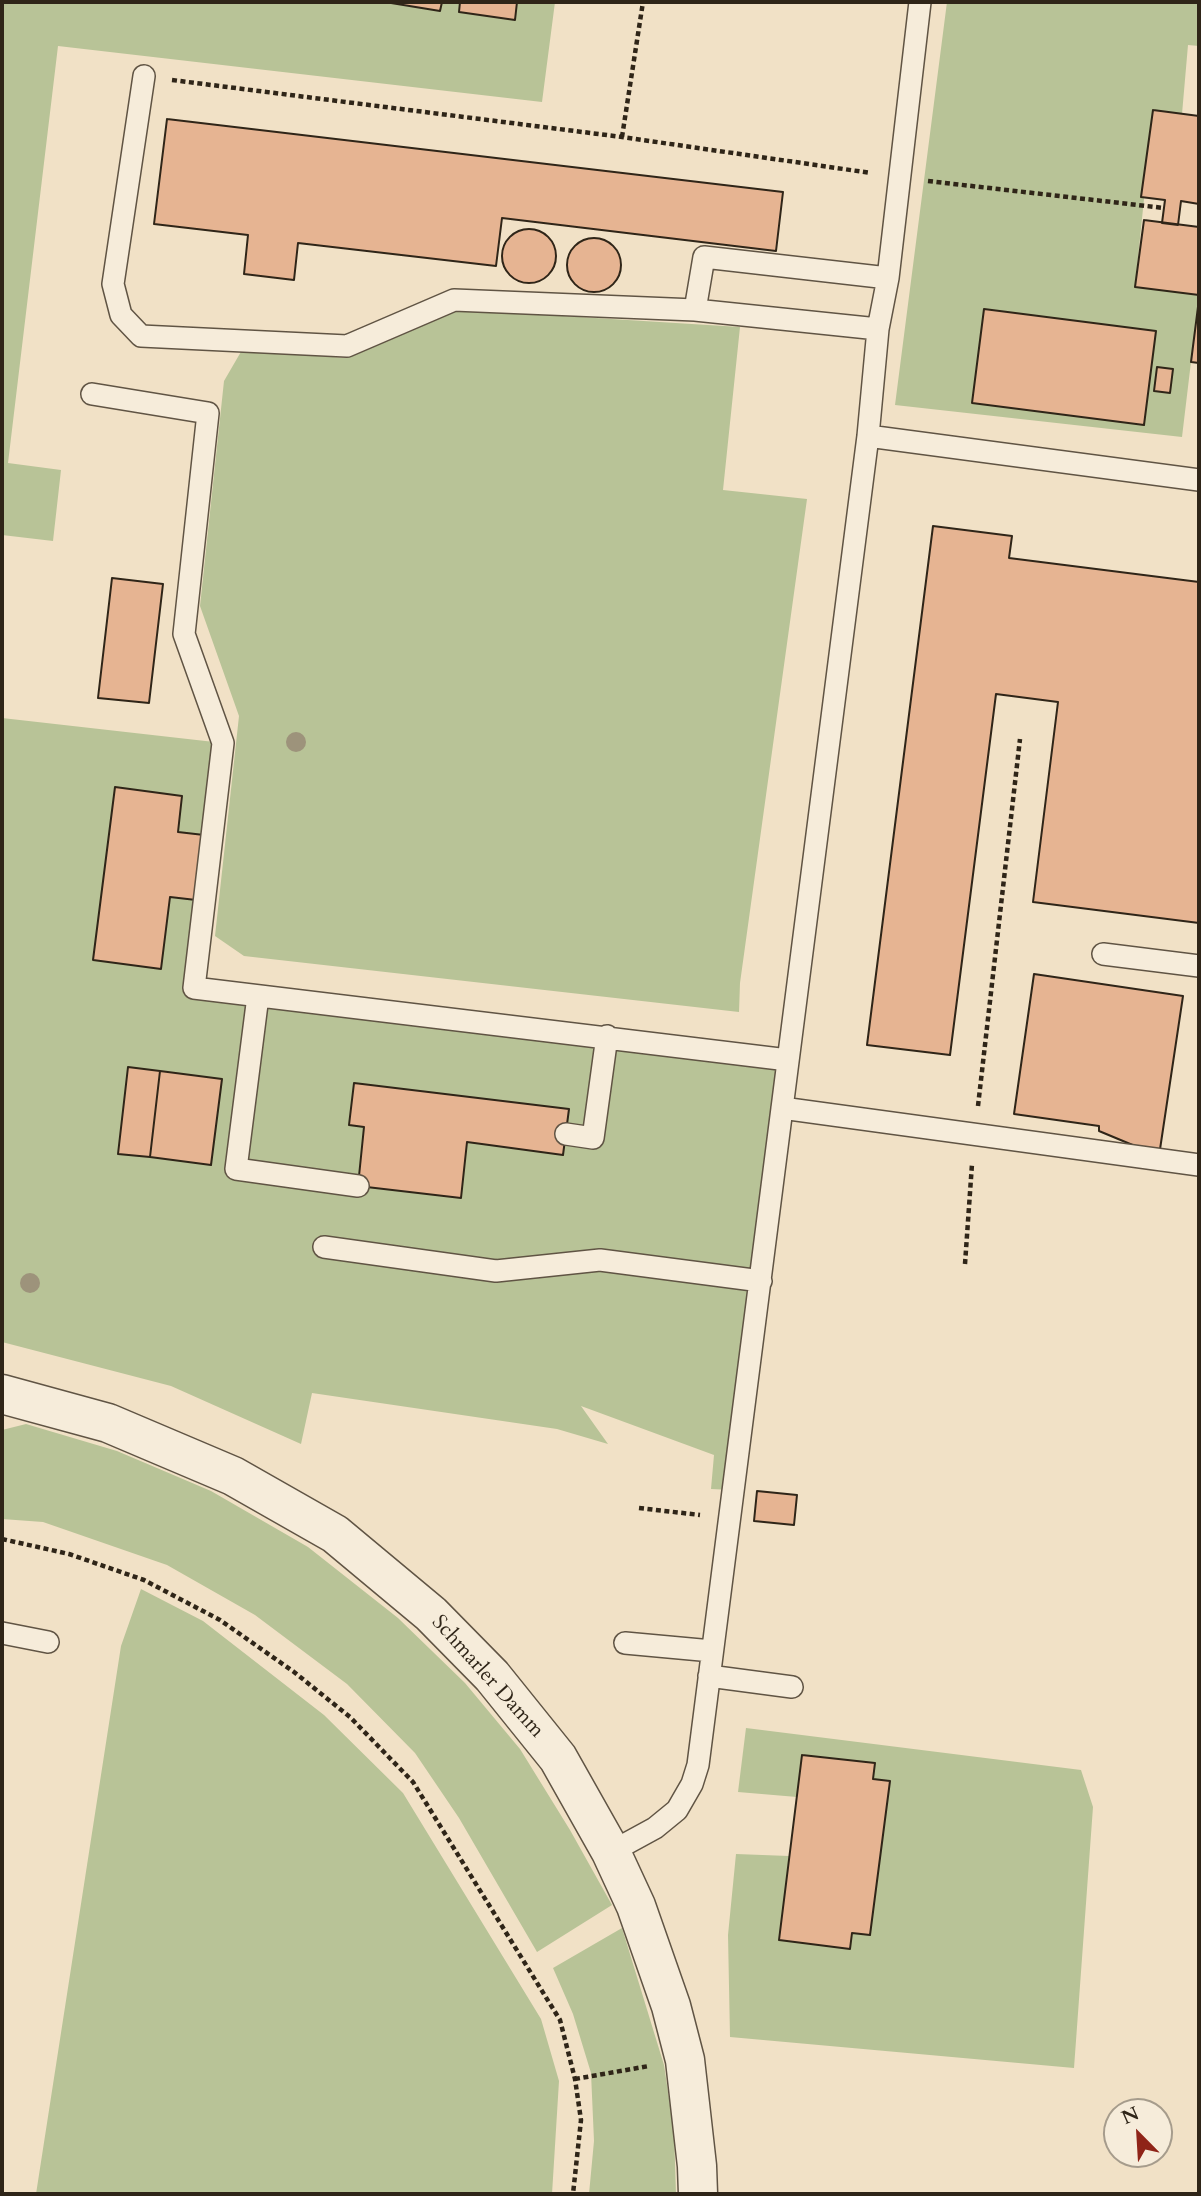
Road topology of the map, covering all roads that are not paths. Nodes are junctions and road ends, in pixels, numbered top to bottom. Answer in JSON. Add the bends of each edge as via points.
{"nodes":[{"id":1,"x":920,"y":2,"type":"edge"},
{"id":2,"x":144,"y":76,"type":"road end"},
{"id":3,"x":888,"y":278,"type":"junction"},
{"id":4,"x":695,"y":310,"type":"junction"},
{"id":5,"x":878,"y":329,"type":"junction"},
{"id":6,"x":92,"y":394,"type":"dead end"},
{"id":7,"x":868,"y":436,"type":"junction"},
{"id":8,"x":1199,"y":480,"type":"edge"},
{"id":9,"x":1103,"y":954,"type":"dead end"},
{"id":10,"x":1199,"y":966,"type":"edge"},
{"id":11,"x":258,"y":996,"type":"junction"},
{"id":12,"x":607,"y":1036,"type":"junction"},
{"id":13,"x":788,"y":1060,"type":"junction"},
{"id":14,"x":782,"y":1108,"type":"junction"},
{"id":15,"x":566,"y":1134,"type":"dead end"},
{"id":16,"x":1199,"y":1165,"type":"edge"},
{"id":17,"x":358,"y":1186,"type":"dead end"},
{"id":18,"x":324,"y":1247,"type":"dead end"},
{"id":19,"x":761,"y":1281,"type":"junction"},
{"id":20,"x":2,"y":1395,"type":"edge"},
{"id":21,"x":2,"y":1633,"type":"edge"},
{"id":22,"x":48,"y":1642,"type":"dead end"},
{"id":23,"x":625,"y":1643,"type":"dead end"},
{"id":24,"x":712,"y":1651,"type":"junction"},
{"id":25,"x":709,"y":1676,"type":"junction"},
{"id":26,"x":792,"y":1687,"type":"dead end"},
{"id":27,"x":611,"y":1852,"type":"junction"},
{"id":28,"x":698,"y":2194,"type":"edge"}],
"edges":[{"from":1,"to":3,"type":"lane"},
{"from":2,"to":4,"type":"lane","via":[[113,284],[121,315],[141,336],[347,346],[454,300]]},
{"from":3,"to":4,"type":"lane","via":[[704,257]]},
{"from":3,"to":5,"type":"lane"},
{"from":4,"to":5,"type":"lane"},
{"from":5,"to":7,"type":"lane"},
{"from":6,"to":11,"type":"lane","via":[[208,413],[184,634],[223,743],[194,988]]},
{"from":7,"to":8,"type":"lane"},
{"from":7,"to":13,"type":"lane"},
{"from":9,"to":10,"type":"lane"},
{"from":11,"to":12,"type":"lane"},
{"from":11,"to":17,"type":"lane","via":[[236,1169]]},
{"from":12,"to":13,"type":"lane"},
{"from":12,"to":15,"type":"lane","via":[[593,1138]]},
{"from":13,"to":14,"type":"lane"},
{"from":14,"to":16,"type":"lane"},
{"from":14,"to":19,"type":"lane"},
{"from":18,"to":19,"type":"lane","via":[[496,1270],[600,1260]]},
{"from":19,"to":24,"type":"lane"},
{"from":20,"to":27,"type":"street","name":"Schmarler Damm","via":[[108,1423],[233,1476],[335,1534],[431,1614],[492,1676],[558,1758]]},
{"from":21,"to":22,"type":"lane"},
{"from":23,"to":24,"type":"lane"},
{"from":24,"to":25,"type":"lane"},
{"from":25,"to":26,"type":"lane"},
{"from":25,"to":27,"type":"lane","via":[[692,1784],[677,1810]]},
{"from":27,"to":28,"type":"street","name":"Schmarler Damm","via":[[653,1948],[685,2060]]}]}
